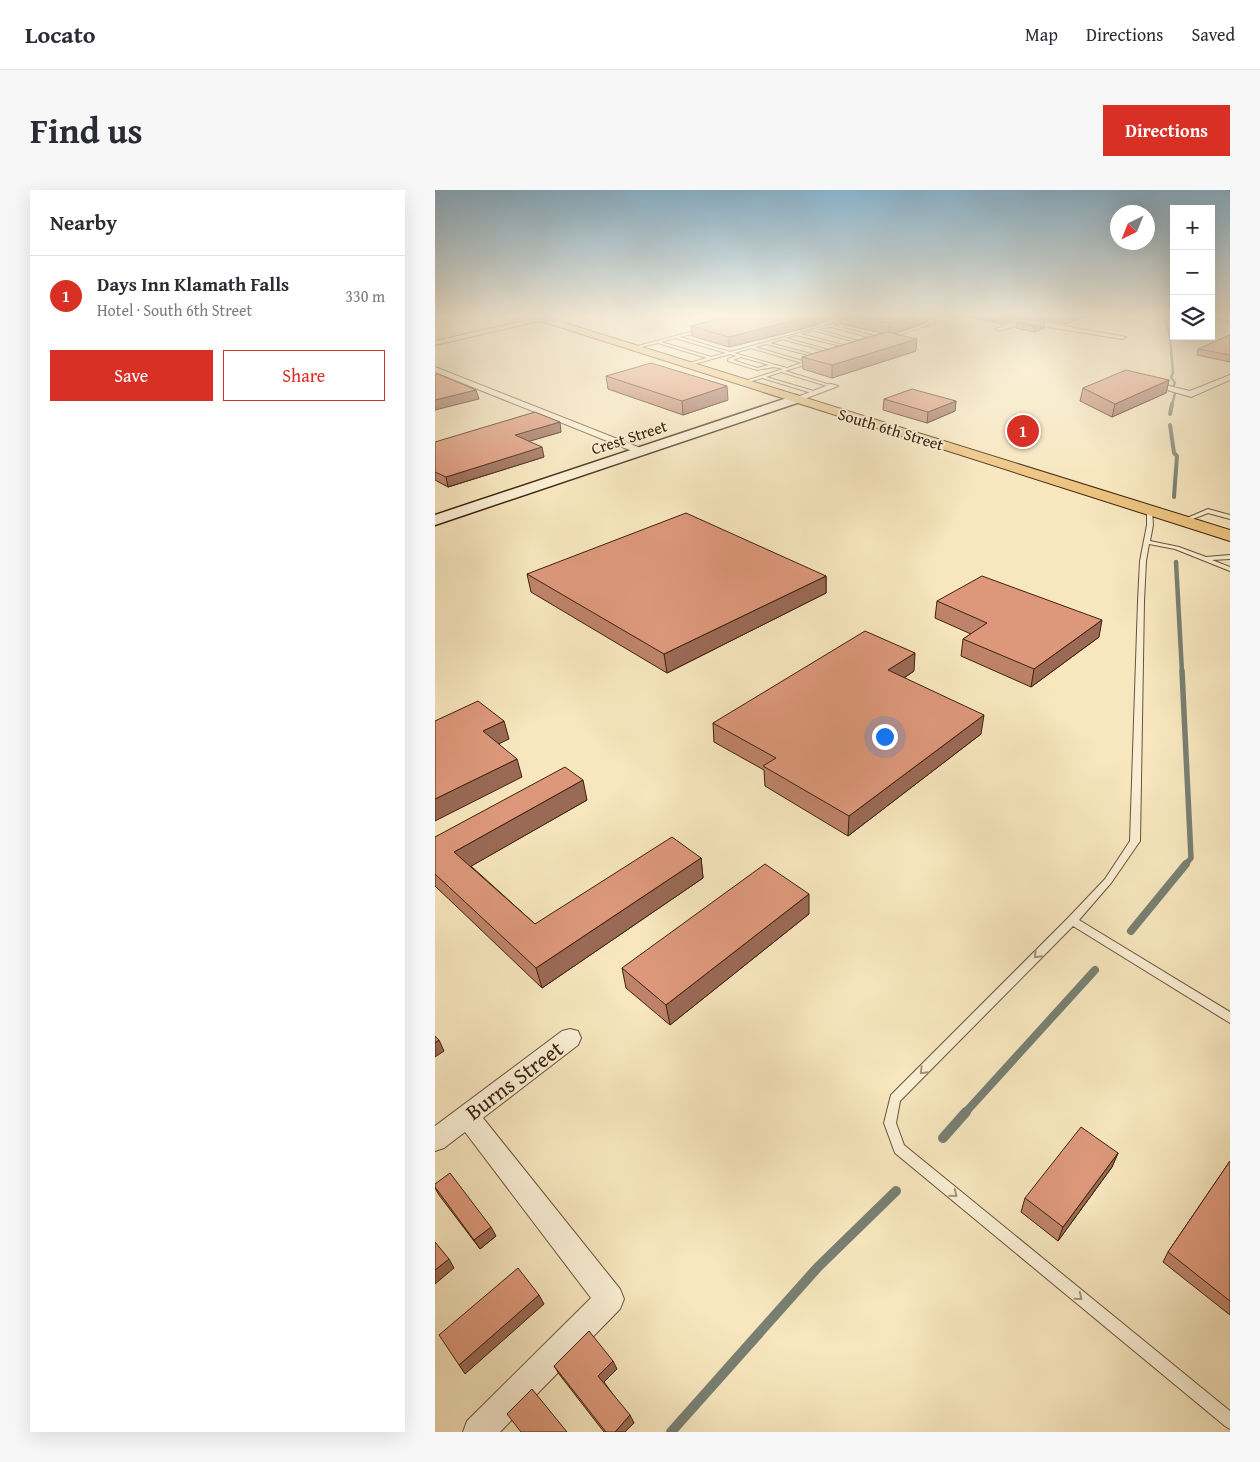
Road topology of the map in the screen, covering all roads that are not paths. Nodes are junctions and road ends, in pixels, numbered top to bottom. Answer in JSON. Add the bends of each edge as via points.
{"nodes":[{"id":1,"x":442,"y":372,"type":"edge"},
{"id":2,"x":709,"y":372,"type":"edge"},
{"id":3,"x":777,"y":372,"type":"edge"},
{"id":4,"x":783,"y":372,"type":"edge"},
{"id":5,"x":762,"y":377,"type":"junction"},
{"id":6,"x":1230,"y":377,"type":"edge"},
{"id":7,"x":1130,"y":379,"type":"edge"},
{"id":8,"x":743,"y":383,"type":"junction"},
{"id":9,"x":834,"y":387,"type":"joint"},
{"id":10,"x":815,"y":393,"type":"junction"},
{"id":11,"x":796,"y":400,"type":"junction"},
{"id":12,"x":641,"y":451,"type":"junction"},
{"id":13,"x":1149,"y":510,"type":"junction"},
{"id":14,"x":1230,"y":517,"type":"edge"},
{"id":15,"x":435,"y":520,"type":"edge"},
{"id":16,"x":1183,"y":521,"type":"junction"},
{"id":17,"x":1230,"y":536,"type":"edge"},
{"id":18,"x":1148,"y":542,"type":"junction"},
{"id":19,"x":1230,"y":557,"type":"edge"},
{"id":20,"x":1206,"y":558,"type":"junction"},
{"id":21,"x":1230,"y":561,"type":"edge"},
{"id":22,"x":1230,"y":569,"type":"edge"},
{"id":23,"x":1072,"y":921,"type":"junction"},
{"id":24,"x":1230,"y":1018,"type":"edge"},
{"id":25,"x":570,"y":1038,"type":"dead end"},
{"id":26,"x":467,"y":1116,"type":"junction"},
{"id":27,"x":435,"y":1140,"type":"edge"},
{"id":28,"x":1230,"y":1421,"type":"edge"},
{"id":29,"x":478,"y":1432,"type":"edge"}],
"edges":[{"from":1,"to":12,"type":"street"},
{"from":2,"to":8,"type":"main road","name":"South 6th Street"},
{"from":3,"to":5,"type":"lane"},
{"from":4,"to":9,"type":"lane"},
{"from":5,"to":8,"type":"lane"},
{"from":5,"to":10,"type":"lane"},
{"from":6,"to":7,"type":"street","via":[[1191,394]]},
{"from":8,"to":11,"type":"main road","name":"South 6th Street"},
{"from":9,"to":10,"type":"street","name":"Crest Street"},
{"from":10,"to":11,"type":"street","name":"Crest Street"},
{"from":11,"to":12,"type":"street","name":"Crest Street"},
{"from":11,"to":13,"type":"main road","name":"South 6th Street"},
{"from":12,"to":15,"type":"street","name":"Crest Street"},
{"from":13,"to":16,"type":"main road","name":"South 6th Street"},
{"from":13,"to":18,"type":"lane"},
{"from":14,"to":16,"type":"lane","via":[[1207,510]]},
{"from":16,"to":17,"type":"main road","name":"South 6th Street"},
{"from":18,"to":20,"type":"lane"},
{"from":18,"to":23,"type":"lane","via":[[1142,577],[1135,840],[1107,881]]},
{"from":19,"to":20,"type":"lane"},
{"from":20,"to":21,"type":"lane"},
{"from":20,"to":22,"type":"lane"},
{"from":23,"to":24,"type":"lane"},
{"from":23,"to":28,"type":"lane","one_way":true,"via":[[895,1099],[890,1123],[899,1149]]},
{"from":25,"to":26,"type":"street","name":"Burns Street"},
{"from":26,"to":27,"type":"street","name":"Burns Street"},
{"from":26,"to":29,"type":"street","via":[[610,1299]]}]}
